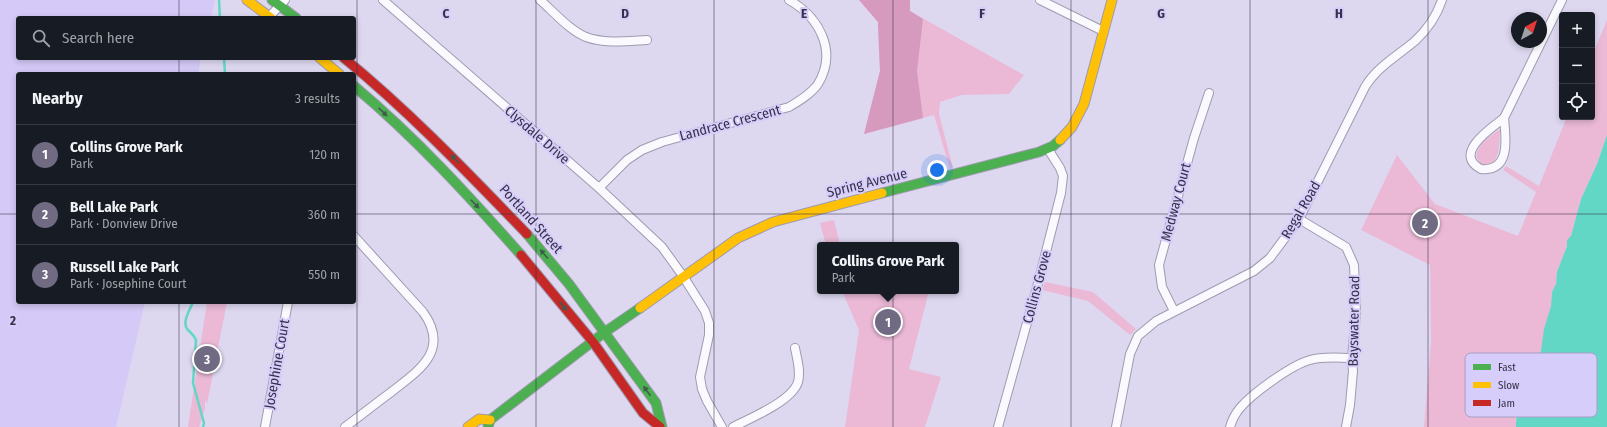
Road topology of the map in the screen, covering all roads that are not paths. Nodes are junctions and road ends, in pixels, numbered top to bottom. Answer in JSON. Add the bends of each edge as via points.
{"nodes":[{"id":1,"x":247,"y":0,"type":"edge"},
{"id":2,"x":384,"y":0,"type":"edge"},
{"id":3,"x":540,"y":0,"type":"edge"},
{"id":4,"x":789,"y":0,"type":"edge"},
{"id":5,"x":1040,"y":0,"type":"edge"},
{"id":6,"x":1112,"y":0,"type":"edge"},
{"id":7,"x":1442,"y":0,"type":"edge"},
{"id":8,"x":1562,"y":0,"type":"edge"},
{"id":9,"x":279,"y":2,"type":"edge"},
{"id":10,"x":270,"y":16,"type":"edge"},
{"id":11,"x":272,"y":16,"type":"edge"},
{"id":12,"x":294,"y":16,"type":"edge"},
{"id":13,"x":1103,"y":31,"type":"junction"},
{"id":14,"x":647,"y":40,"type":"dead end"},
{"id":15,"x":322,"y":60,"type":"edge"},
{"id":16,"x":346,"y":60,"type":"edge"},
{"id":17,"x":338,"y":72,"type":"edge"},
{"id":18,"x":356,"y":88,"type":"edge"},
{"id":19,"x":1209,"y":93,"type":"dead end"},
{"id":20,"x":1504,"y":118,"type":"junction"},
{"id":21,"x":1048,"y":149,"type":"junction"},
{"id":22,"x":599,"y":188,"type":"junction"},
{"id":23,"x":1299,"y":219,"type":"junction"},
{"id":24,"x":356,"y":238,"type":"edge"},
{"id":25,"x":683,"y":276,"type":"junction"},
{"id":26,"x":288,"y":304,"type":"edge"},
{"id":27,"x":1174,"y":311,"type":"junction"},
{"id":28,"x":605,"y":332,"type":"junction"},
{"id":29,"x":592,"y":342,"type":"junction"},
{"id":30,"x":795,"y":348,"type":"dead end"},
{"id":31,"x":1352,"y":358,"type":"junction"},
{"id":32,"x":489,"y":424,"type":"edge"},
{"id":33,"x":266,"y":427,"type":"edge"},
{"id":34,"x":345,"y":427,"type":"edge"},
{"id":35,"x":468,"y":427,"type":"edge"},
{"id":36,"x":661,"y":427,"type":"edge"},
{"id":37,"x":722,"y":427,"type":"edge"},
{"id":38,"x":733,"y":427,"type":"edge"},
{"id":39,"x":998,"y":427,"type":"edge"},
{"id":40,"x":1116,"y":427,"type":"edge"},
{"id":41,"x":1230,"y":427,"type":"edge"},
{"id":42,"x":1346,"y":427,"type":"edge"}],
"edges":[{"from":1,"to":10,"type":"main road"},
{"from":2,"to":22,"type":"street","name":"Clysdale Drive"},
{"from":3,"to":14,"type":"street","via":[[584,36],[608,41]]},
{"from":4,"to":22,"type":"street","name":"Landrace Crescent","via":[[811,16],[825,46],[824,70],[817,84],[805,96],[789,107],[662,142],[642,150],[627,160]]},
{"from":5,"to":13,"type":"street"},
{"from":6,"to":13,"type":"main road","name":"Spring Avenue"},
{"from":7,"to":23,"type":"street","name":"Regal Road","via":[[1429,25],[1416,40],[1377,71],[1364,86]]},
{"from":8,"to":20,"type":"street"},
{"from":9,"to":11,"type":"street"},
{"from":9,"to":12,"type":"main road"},
{"from":13,"to":21,"type":"main road","name":"Spring Avenue","via":[[1082,110],[1072,129]]},
{"from":15,"to":17,"type":"main road"},
{"from":28,"to":16,"type":"main road","name":"Portland Street","one_way":true,"via":[[534,241],[441,145]]},
{"from":18,"to":29,"type":"main road","name":"Portland Street","one_way":true,"via":[[429,156],[488,217],[539,275]]},
{"from":19,"to":27,"type":"street","name":"Medway Court","via":[[1159,265],[1162,287]]},
{"from":20,"to":20,"type":"street","via":[[1472,147],[1471,158],[1481,169],[1493,168],[1503,160]]},
{"from":21,"to":25,"type":"main road","name":"Spring Avenue","via":[[773,222],[738,238]]},
{"from":21,"to":39,"type":"street","name":"Collins Grove","via":[[1060,168],[1061,193]]},
{"from":22,"to":25,"type":"street","name":"Clysdale Drive","via":[[662,247]]},
{"from":23,"to":27,"type":"street","name":"Regal Road","via":[[1270,258],[1254,271]]},
{"from":23,"to":31,"type":"street","name":"Bayswater Road","via":[[1346,247],[1354,265],[1356,313]]},
{"from":24,"to":34,"type":"street","via":[[423,312],[430,323],[434,338],[430,355],[421,369]]},
{"from":25,"to":28,"type":"main road","name":"Spring Avenue"},
{"from":25,"to":37,"type":"street","name":"Clysdale Drive","via":[[705,311],[709,323],[700,377],[707,401]]},
{"from":26,"to":33,"type":"street","name":"Josephine Court"},
{"from":27,"to":40,"type":"street","name":"Regal Road","via":[[1138,336],[1130,354]]},
{"from":28,"to":29,"type":"main road","name":"Spring Avenue"},
{"from":36,"to":28,"type":"main road","name":"Portland Street","one_way":true,"via":[[656,403]]},
{"from":29,"to":32,"type":"main road","name":"Spring Avenue"},
{"from":29,"to":36,"type":"main road","name":"Portland Street","via":[[643,413]]},
{"from":30,"to":38,"type":"street","via":[[799,372],[798,382],[794,388],[776,404]]},
{"from":31,"to":41,"type":"street","via":[[1322,358],[1300,364],[1245,403],[1233,418]]},
{"from":31,"to":42,"type":"street","name":"Bayswater Road","via":[[1353,371]]},
{"from":32,"to":35,"type":"main road","via":[[479,419]]}]}
